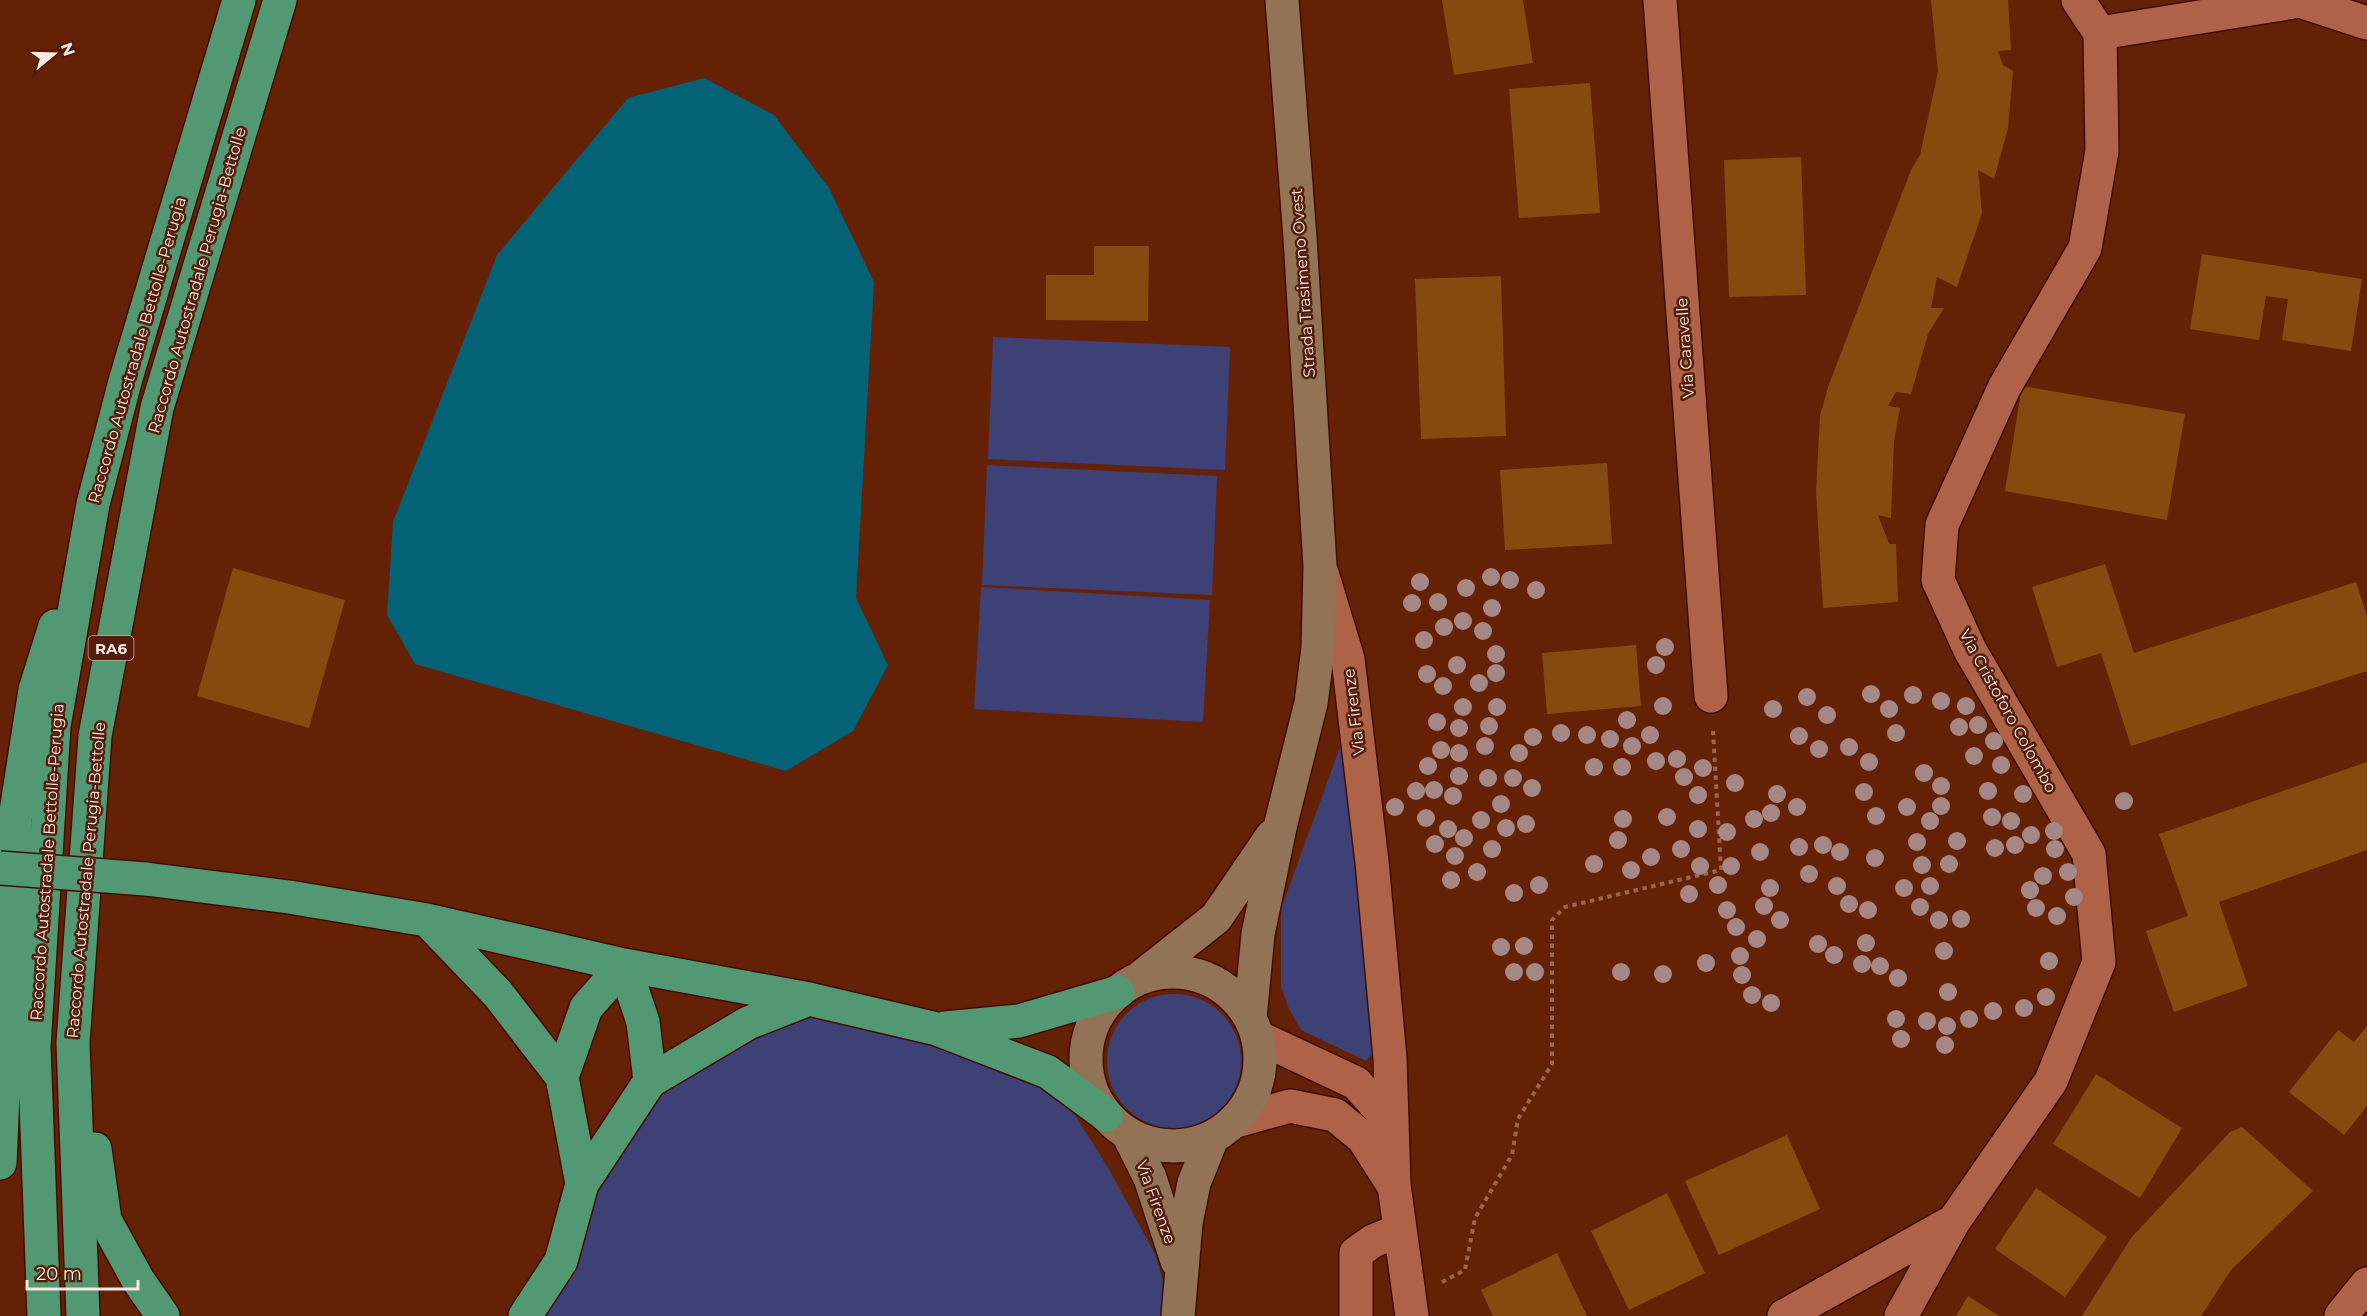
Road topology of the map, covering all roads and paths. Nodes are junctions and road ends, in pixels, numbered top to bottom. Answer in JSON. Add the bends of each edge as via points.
{"nodes":[{"id":1,"x":239,"y":0,"type":"edge"},
{"id":2,"x":280,"y":0,"type":"edge"},
{"id":3,"x":1282,"y":0,"type":"edge"},
{"id":4,"x":1660,"y":0,"type":"edge"},
{"id":5,"x":2078,"y":0,"type":"edge"},
{"id":6,"x":2367,"y":23,"type":"edge"},
{"id":7,"x":2100,"y":33,"type":"junction"},
{"id":8,"x":93,"y":504,"type":"junction"},
{"id":9,"x":1320,"y":566,"type":"junction"},
{"id":10,"x":126,"y":568,"type":"junction"},
{"id":11,"x":1711,"y":696,"type":"joint"},
{"id":12,"x":1281,"y":823,"type":"junction"},
{"id":13,"x":0,"y":868,"type":"edge"},
{"id":14,"x":427,"y":920,"type":"junction"},
{"id":15,"x":624,"y":965,"type":"junction"},
{"id":16,"x":1129,"y":985,"type":"junction"},
{"id":17,"x":809,"y":999,"type":"junction"},
{"id":18,"x":1254,"y":1028,"type":"junction"},
{"id":19,"x":937,"y":1029,"type":"junction"},
{"id":20,"x":562,"y":1077,"type":"junction"},
{"id":21,"x":650,"y":1082,"type":"junction"},
{"id":22,"x":1391,"y":1122,"type":"junction"},
{"id":23,"x":1117,"y":1125,"type":"junction"},
{"id":24,"x":1224,"y":1129,"type":"junction"},
{"id":25,"x":0,"y":1163,"type":"edge"},
{"id":26,"x":582,"y":1184,"type":"junction"},
{"id":27,"x":1394,"y":1185,"type":"junction"},
{"id":28,"x":1953,"y":1221,"type":"junction"},
{"id":29,"x":1400,"y":1230,"type":"junction"},
{"id":30,"x":1181,"y":1272,"type":"junction"},
{"id":31,"x":2367,"y":1284,"type":"edge"},
{"id":32,"x":1411,"y":1308,"type":"edge"},
{"id":33,"x":44,"y":1316,"type":"edge"},
{"id":34,"x":83,"y":1316,"type":"edge"},
{"id":35,"x":163,"y":1316,"type":"edge"},
{"id":36,"x":525,"y":1316,"type":"edge"},
{"id":37,"x":1178,"y":1316,"type":"edge"},
{"id":38,"x":1356,"y":1316,"type":"edge"},
{"id":39,"x":1784,"y":1316,"type":"edge"},
{"id":40,"x":1901,"y":1316,"type":"edge"},
{"id":41,"x":2341,"y":1316,"type":"edge"}],
"edges":[{"from":1,"to":8,"type":"highway","name":"Raccordo Autostradale Bettolle-Perugia","number":"RA6","via":[[129,366]]},
{"from":2,"to":10,"type":"highway","name":"Raccordo Autostradale Perugia-Bettolle","number":"RA6","via":[[157,408]]},
{"from":3,"to":9,"type":"main road","name":"Strada Trasimeno Ovest"},
{"from":4,"to":11,"type":"street","name":"Via Caravelle"},
{"from":5,"to":7,"type":"street"},
{"from":6,"to":7,"type":"street","via":[[2300,2]]},
{"from":7,"to":28,"type":"street","name":"Via Cristoforo Colombo","via":[[2102,151],[2085,248],[2004,388],[1942,525],[1938,580],[1970,650],[2089,854],[2099,962],[2051,1082]]},
{"from":8,"to":25,"type":"highway","via":[[34,690],[15,818]]},
{"from":8,"to":33,"type":"highway","name":"Raccordo Autostradale Bettolle-Perugia","number":"RA6","via":[[54,726],[40,940],[34,1047]]},
{"from":9,"to":12,"type":"main road","name":"Via Firenze","via":[[1318,648],[1311,703]]},
{"from":9,"to":22,"type":"street","name":"Via Firenze","via":[[1348,659],[1384,989]]},
{"from":10,"to":34,"type":"highway","name":"Raccordo Autostradale Perugia-Bettolle","number":"RA6","via":[[95,736],[73,1043]]},
{"from":10,"to":35,"type":"highway","via":[[96,970],[94,1137],[105,1220]]},
{"from":11,"to":32,"type":"path","via":[[1721,870],[1565,907],[1552,920],[1552,1065],[1518,1119],[1512,1155],[1475,1218],[1465,1270]]},
{"from":12,"to":16,"type":"main road","name":"Via Firenze","via":[[1216,918]]},
{"from":12,"to":18,"type":"main road","name":"Via Firenze","via":[[1258,934]]},
{"from":13,"to":14,"type":"highway","bridge":true,"via":[[146,879]]},
{"from":14,"to":15,"type":"highway"},
{"from":14,"to":20,"type":"highway","via":[[498,994]]},
{"from":15,"to":17,"type":"highway"},
{"from":15,"to":20,"type":"highway","via":[[586,1008]]},
{"from":15,"to":21,"type":"highway","via":[[643,1022]]},
{"from":16,"to":18,"type":"main road","via":[[1172,972],[1203,977],[1230,994]]},
{"from":16,"to":19,"type":"highway","via":[[1019,1021]]},
{"from":16,"to":23,"type":"main road","via":[[1096,1019],[1086,1051],[1090,1085]]},
{"from":17,"to":19,"type":"highway"},
{"from":17,"to":21,"type":"highway","via":[[748,1023]]},
{"from":18,"to":22,"type":"street","via":[[1356,1083]]},
{"from":18,"to":24,"type":"main road","via":[[1261,1067],[1253,1096]]},
{"from":19,"to":23,"type":"highway","via":[[1048,1072]]},
{"from":20,"to":26,"type":"highway"},
{"from":21,"to":26,"type":"highway"},
{"from":22,"to":27,"type":"street","name":"Via Firenze"},
{"from":23,"to":24,"type":"main road","via":[[1155,1145],[1184,1147]]},
{"from":23,"to":30,"type":"main road","name":"Via Firenze","via":[[1150,1178]]},
{"from":24,"to":27,"type":"street","via":[[1290,1106],[1335,1114],[1363,1138]]},
{"from":24,"to":30,"type":"main road","name":"Via Firenze","via":[[1194,1183]]},
{"from":26,"to":36,"type":"highway","via":[[561,1261]]},
{"from":27,"to":29,"type":"street","name":"Via Firenze"},
{"from":28,"to":39,"type":"street"},
{"from":28,"to":40,"type":"street","name":"Via Cristoforo Colombo"},
{"from":29,"to":32,"type":"street","name":"Via Firenze"},
{"from":29,"to":38,"type":"street","via":[[1356,1253]]},
{"from":30,"to":37,"type":"main road","name":"Via Firenze"},
{"from":31,"to":41,"type":"street"}]}
